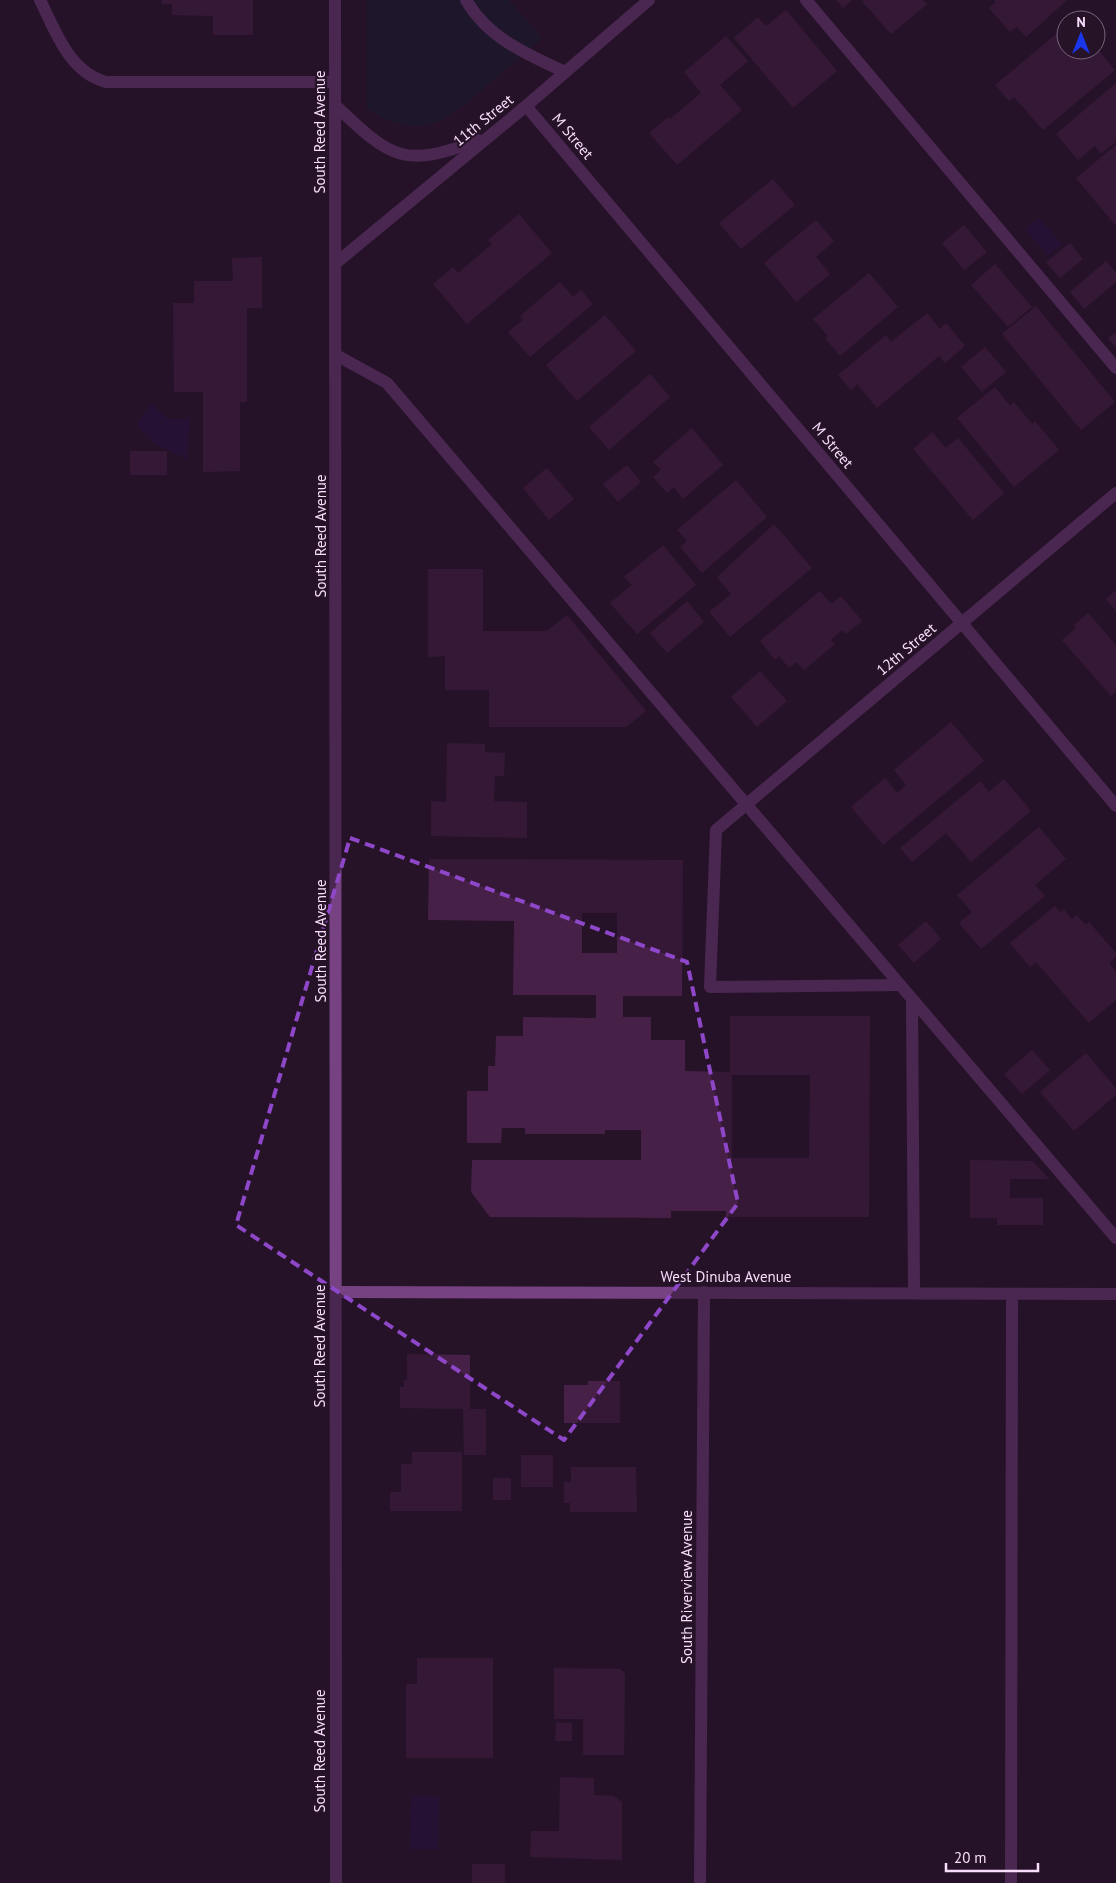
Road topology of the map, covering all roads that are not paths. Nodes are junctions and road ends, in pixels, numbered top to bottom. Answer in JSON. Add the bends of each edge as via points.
{"nodes":[{"id":1,"x":40,"y":0,"type":"edge"},
{"id":2,"x":335,"y":0,"type":"edge"},
{"id":3,"x":466,"y":0,"type":"edge"},
{"id":4,"x":649,"y":0,"type":"edge"},
{"id":5,"x":806,"y":0,"type":"edge"},
{"id":6,"x":565,"y":72,"type":"junction"},
{"id":7,"x":335,"y":82,"type":"junction"},
{"id":8,"x":335,"y":105,"type":"junction"},
{"id":9,"x":526,"y":106,"type":"junction"},
{"id":10,"x":489,"y":135,"type":"junction"},
{"id":11,"x":336,"y":263,"type":"junction"},
{"id":12,"x":336,"y":355,"type":"junction"},
{"id":13,"x":1116,"y":368,"type":"edge"},
{"id":14,"x":1116,"y":493,"type":"edge"},
{"id":15,"x":962,"y":622,"type":"junction"},
{"id":16,"x":746,"y":804,"type":"junction"},
{"id":17,"x":1116,"y":806,"type":"edge"},
{"id":18,"x":900,"y":985,"type":"junction"},
{"id":19,"x":912,"y":1000,"type":"junction"},
{"id":20,"x":1116,"y":1238,"type":"edge"},
{"id":21,"x":336,"y":1292,"type":"junction"},
{"id":22,"x":704,"y":1292,"type":"junction"},
{"id":23,"x":914,"y":1292,"type":"junction"},
{"id":24,"x":1012,"y":1294,"type":"junction"},
{"id":25,"x":1116,"y":1294,"type":"edge"},
{"id":26,"x":336,"y":1883,"type":"edge"},
{"id":27,"x":700,"y":1883,"type":"edge"},
{"id":28,"x":1011,"y":1883,"type":"edge"}],
"edges":[{"from":1,"to":7,"type":"street","via":[[66,51],[93,79],[106,82]]},
{"from":2,"to":7,"type":"street","name":"South Reed Avenue"},
{"from":3,"to":6,"type":"street","via":[[478,18],[497,36]]},
{"from":4,"to":6,"type":"street","name":"11th Street"},
{"from":5,"to":13,"type":"street"},
{"from":6,"to":9,"type":"street","name":"11th Street"},
{"from":7,"to":8,"type":"street","name":"South Reed Avenue"},
{"from":8,"to":10,"type":"street","via":[[370,139],[399,154],[434,155]]},
{"from":8,"to":11,"type":"street","name":"South Reed Avenue"},
{"from":9,"to":10,"type":"street","name":"11th Street"},
{"from":9,"to":15,"type":"street","name":"M Street"},
{"from":10,"to":11,"type":"street","name":"11th Street"},
{"from":11,"to":12,"type":"street","name":"South Reed Avenue"},
{"from":12,"to":16,"type":"street","via":[[388,383]]},
{"from":12,"to":21,"type":"street","name":"South Reed Avenue"},
{"from":14,"to":15,"type":"street","name":"12th Street"},
{"from":15,"to":16,"type":"street","name":"12th Street"},
{"from":15,"to":17,"type":"street","name":"M Street"},
{"from":16,"to":18,"type":"street"},
{"from":16,"to":18,"type":"street","name":"12th Street","via":[[716,830],[710,987]]},
{"from":18,"to":19,"type":"street"},
{"from":19,"to":20,"type":"street"},
{"from":19,"to":23,"type":"street"},
{"from":21,"to":22,"type":"street","name":"West Dinuba Avenue"},
{"from":21,"to":26,"type":"street","name":"South Reed Avenue"},
{"from":22,"to":23,"type":"street","name":"West Dinuba Avenue"},
{"from":22,"to":27,"type":"street","name":"South Riverview Avenue"},
{"from":23,"to":24,"type":"street","name":"West Dinuba Avenue"},
{"from":24,"to":25,"type":"street","name":"West Dinuba Avenue"},
{"from":24,"to":28,"type":"street"}]}
